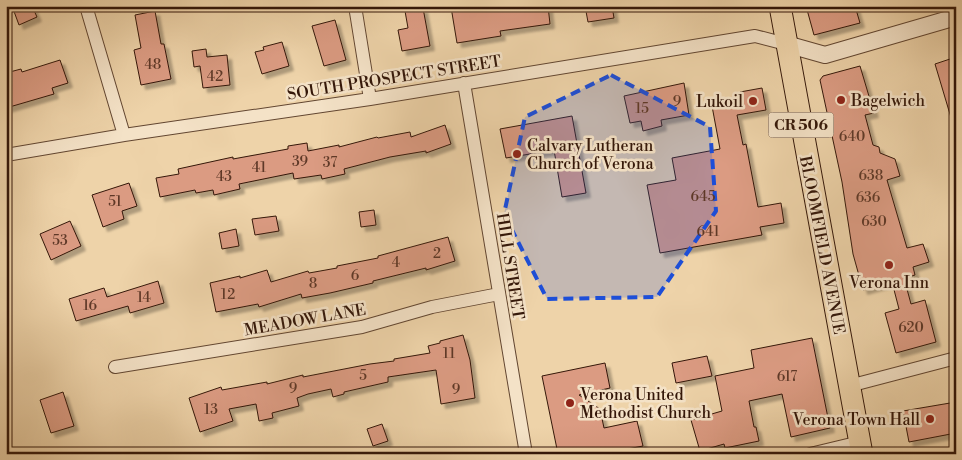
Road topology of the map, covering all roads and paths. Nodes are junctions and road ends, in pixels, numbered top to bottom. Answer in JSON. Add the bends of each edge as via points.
{"nodes":[{"id":1,"x":86,"y":6,"type":"edge"},
{"id":2,"x":356,"y":6,"type":"edge"},
{"id":3,"x":780,"y":6,"type":"edge"},
{"id":4,"x":956,"y":17,"type":"edge"},
{"id":5,"x":786,"y":44,"type":"junction"},
{"id":6,"x":464,"y":83,"type":"junction"},
{"id":7,"x":370,"y":99,"type":"junction"},
{"id":8,"x":124,"y":135,"type":"junction"},
{"id":9,"x":6,"y":155,"type":"edge"},
{"id":10,"x":500,"y":294,"type":"junction"},
{"id":11,"x":956,"y":358,"type":"edge"},
{"id":12,"x":114,"y":367,"type":"dead end"},
{"id":13,"x":849,"y":386,"type":"junction"},
{"id":14,"x":861,"y":448,"type":"edge"},
{"id":15,"x":526,"y":454,"type":"edge"},
{"id":16,"x":810,"y":454,"type":"edge"}],
"edges":[{"from":1,"to":8,"type":"street"},
{"from":2,"to":7,"type":"street"},
{"from":3,"to":5,"type":"main road","name":"BLOOMFIELD AVENUE","number":"CR 506"},
{"from":4,"to":5,"type":"street","via":[[825,55]]},
{"from":5,"to":6,"type":"street","name":"SOUTH PROSPECT STREET","via":[[754,36]]},
{"from":5,"to":13,"type":"main road","name":"BLOOMFIELD AVENUE","number":"CR 506"},
{"from":6,"to":7,"type":"street","name":"SOUTH PROSPECT STREET"},
{"from":6,"to":10,"type":"street","name":"HILL STREET"},
{"from":7,"to":8,"type":"street","name":"SOUTH PROSPECT STREET"},
{"from":8,"to":9,"type":"street","name":"SOUTH PROSPECT STREET"},
{"from":10,"to":12,"type":"street","name":"MEADOW LANE","via":[[432,307],[362,327]]},
{"from":10,"to":15,"type":"street","name":"HILL STREET"},
{"from":11,"to":13,"type":"street"},
{"from":13,"to":14,"type":"main road","name":"BLOOMFIELD AVENUE","number":"CR 506"},
{"from":14,"to":16,"type":"street"}]}
